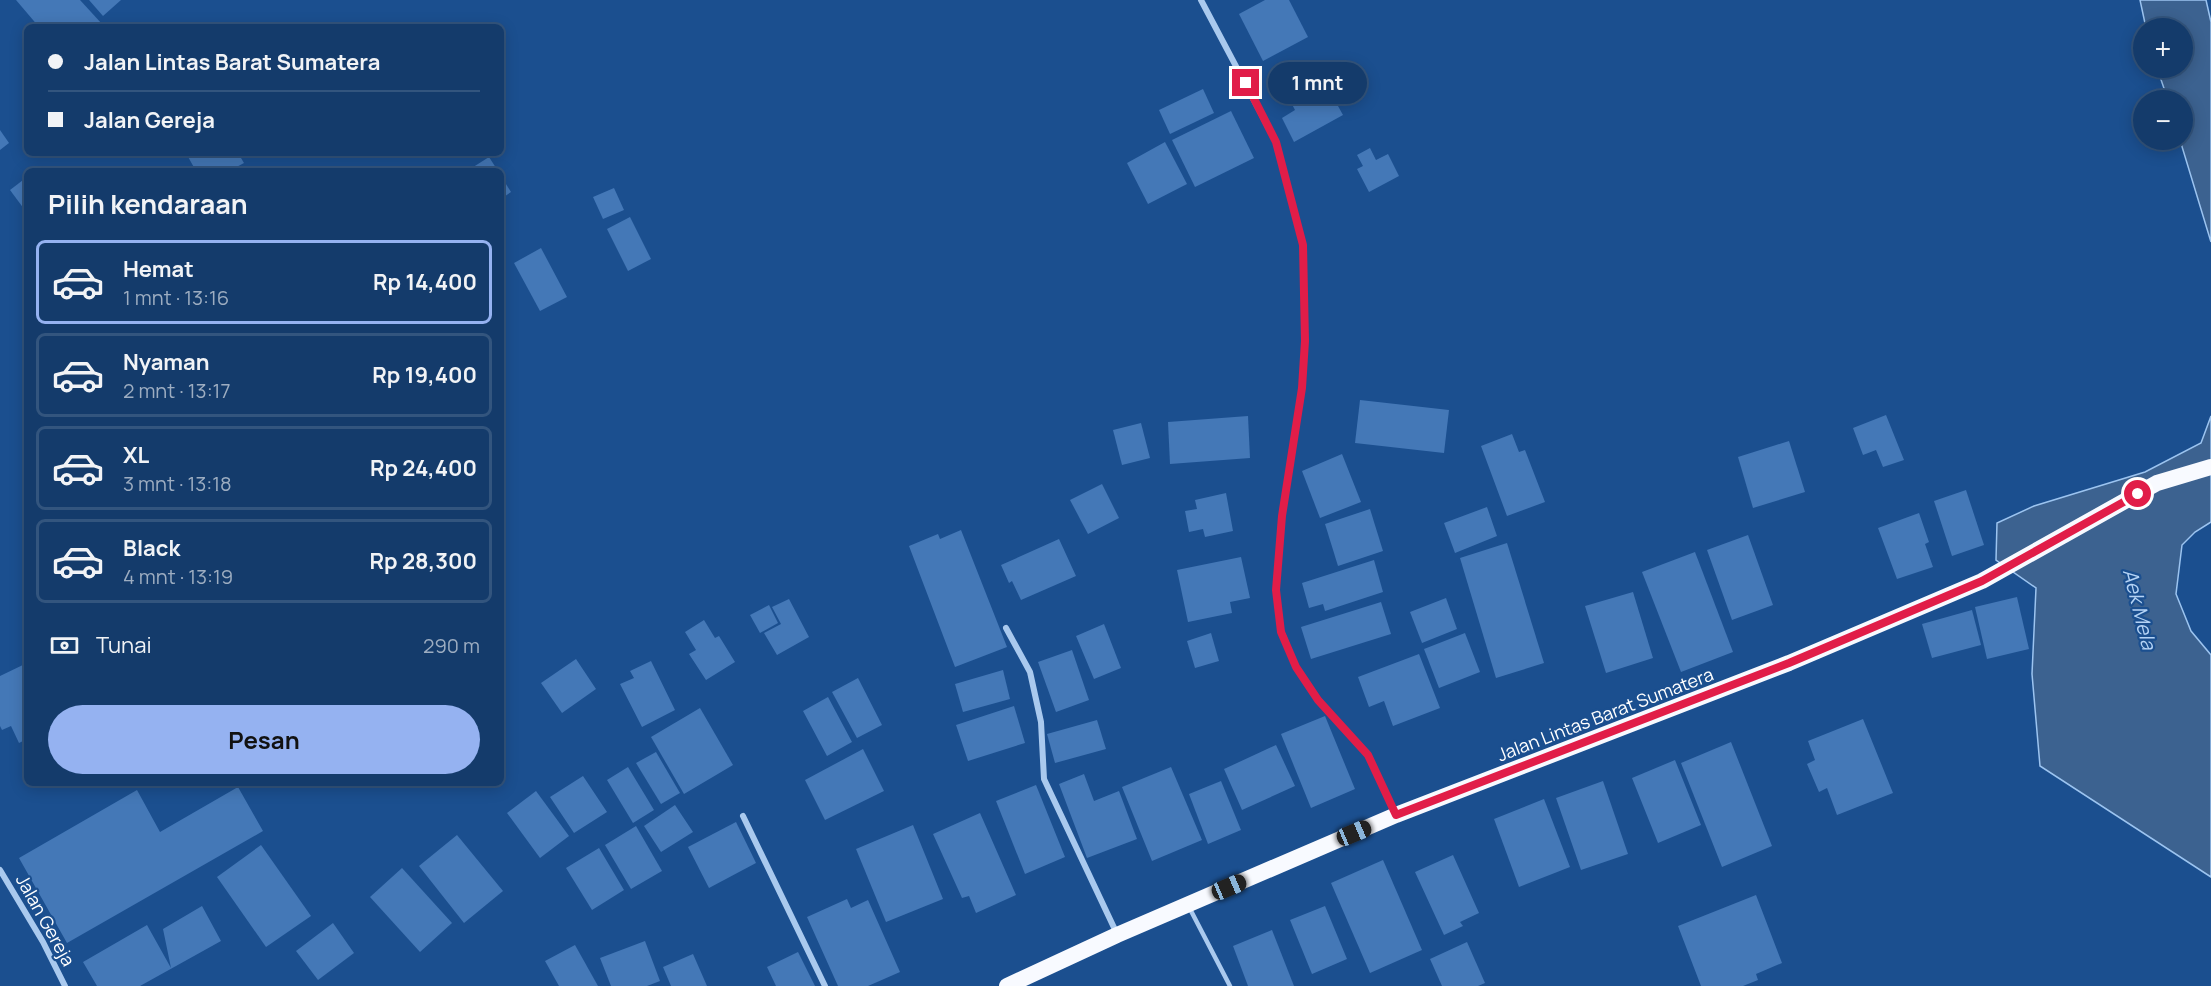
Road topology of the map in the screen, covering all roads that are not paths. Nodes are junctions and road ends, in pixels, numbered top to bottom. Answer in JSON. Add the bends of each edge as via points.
{"nodes":[{"id":1,"x":1201,"y":0,"type":"edge"},
{"id":2,"x":2211,"y":467,"type":"edge"},
{"id":3,"x":1006,"y":628,"type":"dead end"},
{"id":4,"x":1396,"y":815,"type":"junction"},
{"id":5,"x":743,"y":816,"type":"dead end"},
{"id":6,"x":0,"y":870,"type":"edge"},
{"id":7,"x":1188,"y":904,"type":"junction"},
{"id":8,"x":1117,"y":935,"type":"junction"},
{"id":9,"x":65,"y":986,"type":"edge"},
{"id":10,"x":825,"y":986,"type":"edge"},
{"id":11,"x":1007,"y":986,"type":"edge"},
{"id":12,"x":1230,"y":986,"type":"edge"}],
"edges":[{"from":1,"to":4,"type":"street","via":[[1276,142],[1303,245],[1305,341],[1302,388],[1282,516],[1276,590],[1281,632],[1296,667],[1318,700],[1368,755]]},
{"from":2,"to":4,"type":"highway","name":"Jalan Lintas Barat Sumatera","via":[[2157,483],[1982,581],[1789,663]]},
{"from":3,"to":8,"type":"street","via":[[1030,672],[1041,722],[1044,779]]},
{"from":4,"to":7,"type":"highway","name":"Jalan Lintas Barat Sumatera"},
{"from":5,"to":10,"type":"street"},
{"from":6,"to":9,"type":"street","name":"Jalan Gereja"},
{"from":7,"to":8,"type":"highway","name":"Jalan Lintas Barat Sumatera"},
{"from":7,"to":12,"type":"lane"},
{"from":8,"to":11,"type":"highway","name":"Jalan Lintas Barat Sumatera"}]}
